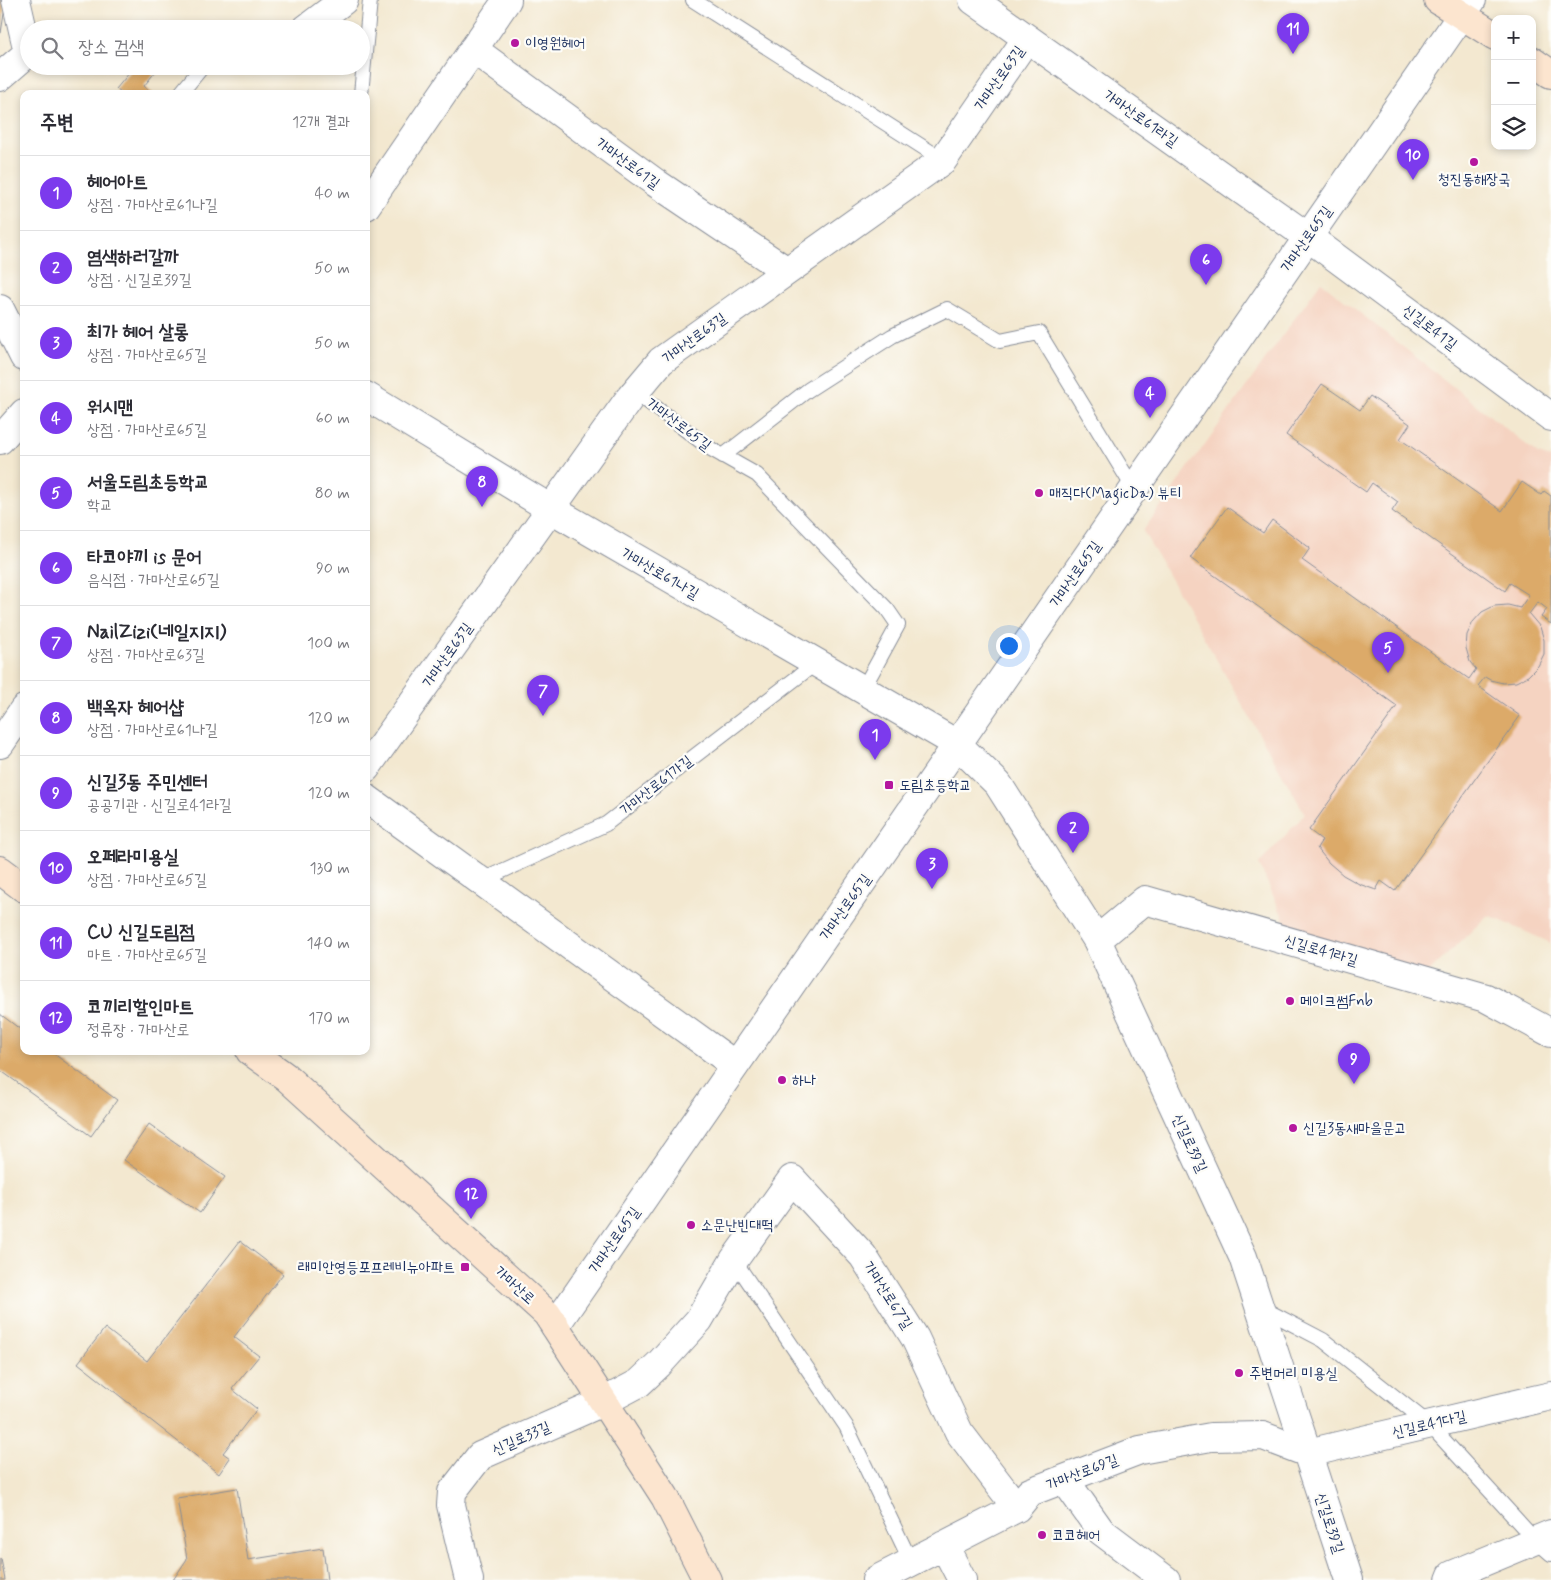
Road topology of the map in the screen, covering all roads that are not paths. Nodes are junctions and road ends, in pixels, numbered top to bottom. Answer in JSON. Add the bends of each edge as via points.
{"nodes":[{"id":1,"x":16,"y":0,"type":"edge"},
{"id":2,"x":344,"y":0,"type":"edge"},
{"id":3,"x":370,"y":0,"type":"edge"},
{"id":4,"x":507,"y":0,"type":"edge"},
{"id":5,"x":693,"y":0,"type":"edge"},
{"id":6,"x":973,"y":0,"type":"edge"},
{"id":7,"x":1438,"y":0,"type":"edge"},
{"id":8,"x":1467,"y":7,"type":"edge"},
{"id":9,"x":21,"y":20,"type":"edge"},
{"id":10,"x":318,"y":20,"type":"edge"},
{"id":11,"x":368,"y":20,"type":"edge"},
{"id":12,"x":1491,"y":32,"type":"edge"},
{"id":13,"x":1027,"y":38,"type":"junction"},
{"id":14,"x":474,"y":49,"type":"junction"},
{"id":15,"x":20,"y":59,"type":"edge"},
{"id":16,"x":1536,"y":64,"type":"edge"},
{"id":17,"x":1551,"y":74,"type":"edge"},
{"id":18,"x":196,"y":75,"type":"edge"},
{"id":19,"x":363,"y":75,"type":"edge"},
{"id":20,"x":0,"y":77,"type":"edge"},
{"id":21,"x":183,"y":90,"type":"edge"},
{"id":22,"x":361,"y":90,"type":"edge"},
{"id":23,"x":943,"y":160,"type":"junction"},
{"id":24,"x":370,"y":200,"type":"edge"},
{"id":25,"x":1308,"y":237,"type":"junction"},
{"id":26,"x":787,"y":271,"type":"junction"},
{"id":27,"x":0,"y":309,"type":"edge"},
{"id":28,"x":20,"y":349,"type":"edge"},
{"id":29,"x":635,"y":392,"type":"junction"},
{"id":30,"x":370,"y":398,"type":"edge"},
{"id":31,"x":20,"y":417,"type":"edge"},
{"id":32,"x":1551,"y":417,"type":"edge"},
{"id":33,"x":0,"y":438,"type":"edge"},
{"id":34,"x":723,"y":456,"type":"junction"},
{"id":35,"x":1134,"y":489,"type":"junction"},
{"id":36,"x":551,"y":509,"type":"junction"},
{"id":37,"x":816,"y":662,"type":"junction"},
{"id":38,"x":863,"y":690,"type":"junction"},
{"id":39,"x":20,"y":715,"type":"edge"},
{"id":40,"x":0,"y":744,"type":"edge"},
{"id":41,"x":958,"y":744,"type":"junction"},
{"id":42,"x":370,"y":762,"type":"edge"},
{"id":43,"x":370,"y":801,"type":"edge"},
{"id":44,"x":0,"y":870,"type":"edge"},
{"id":45,"x":480,"y":880,"type":"junction"},
{"id":46,"x":20,"y":885,"type":"edge"},
{"id":47,"x":1097,"y":940,"type":"junction"},
{"id":48,"x":1551,"y":1033,"type":"edge"},
{"id":49,"x":256,"y":1055,"type":"edge"},
{"id":50,"x":735,"y":1065,"type":"junction"},
{"id":51,"x":734,"y":1260,"type":"junction"},
{"id":52,"x":1260,"y":1307,"type":"junction"},
{"id":53,"x":555,"y":1326,"type":"junction"},
{"id":54,"x":1551,"y":1396,"type":"edge"},
{"id":55,"x":604,"y":1402,"type":"junction"},
{"id":56,"x":1429,"y":1424,"type":"junction"},
{"id":57,"x":1308,"y":1453,"type":"junction"},
{"id":58,"x":1064,"y":1479,"type":"junction"},
{"id":59,"x":1017,"y":1508,"type":"junction"},
{"id":60,"x":1546,"y":1543,"type":"edge"},
{"id":61,"x":944,"y":1545,"type":"junction"},
{"id":62,"x":911,"y":1562,"type":"junction"},
{"id":63,"x":469,"y":1580,"type":"edge"},
{"id":64,"x":707,"y":1580,"type":"edge"},
{"id":65,"x":876,"y":1580,"type":"edge"},
{"id":66,"x":962,"y":1580,"type":"edge"},
{"id":67,"x":1166,"y":1580,"type":"edge"},
{"id":68,"x":1349,"y":1580,"type":"edge"},
{"id":69,"x":1450,"y":1580,"type":"edge"}],
"edges":[{"from":1,"to":9,"type":"street"},
{"from":2,"to":10,"type":"street"},
{"from":3,"to":11,"type":"lane"},
{"from":4,"to":14,"type":"street"},
{"from":5,"to":23,"type":"lane"},
{"from":6,"to":13,"type":"street","name":"가마산로61라길"},
{"from":7,"to":8,"type":"main road"},
{"from":8,"to":12,"type":"main road"},
{"from":8,"to":25,"type":"street","name":"가마산로65길"},
{"from":13,"to":23,"type":"street","name":"가마산로63길"},
{"from":13,"to":25,"type":"street","name":"가마산로61라길"},
{"from":14,"to":24,"type":"street"},
{"from":14,"to":26,"type":"street","name":"가마산로61길","via":[[656,183]]},
{"from":15,"to":20,"type":"street"},
{"from":16,"to":17,"type":"main road"},
{"from":18,"to":21,"type":"lane"},
{"from":19,"to":22,"type":"lane"},
{"from":23,"to":26,"type":"street","name":"가마산로63길"},
{"from":25,"to":32,"type":"street","name":"신길로41길"},
{"from":25,"to":35,"type":"street","name":"가마산로65길"},
{"from":26,"to":29,"type":"street","name":"가마산로63길","via":[[661,361]]},
{"from":27,"to":28,"type":"street"},
{"from":29,"to":34,"type":"lane","name":"가마산로65길"},
{"from":29,"to":36,"type":"street","name":"가마산로63길"},
{"from":30,"to":36,"type":"street","name":"가마산로61나길"},
{"from":31,"to":33,"type":"street"},
{"from":34,"to":35,"type":"lane","name":"가마산로65길","via":[[808,390],[892,336],[947,309],[1000,341],[1039,332]]},
{"from":34,"to":38,"type":"lane","name":"가마산로65길","via":[[757,475],[887,609],[898,625]]},
{"from":35,"to":41,"type":"street","name":"가마산로65길"},
{"from":36,"to":37,"type":"street","name":"가마산로61나길"},
{"from":36,"to":42,"type":"street","name":"가마산로63길"},
{"from":37,"to":38,"type":"street","name":"가마산로61나길"},
{"from":37,"to":45,"type":"lane","name":"가마산로61가길","via":[[606,824]]},
{"from":38,"to":41,"type":"street","name":"가마산로61나길"},
{"from":39,"to":40,"type":"street"},
{"from":41,"to":47,"type":"street","name":"신길로39길","via":[[998,784]]},
{"from":41,"to":50,"type":"street","name":"가마산로65길"},
{"from":43,"to":45,"type":"street"},
{"from":44,"to":46,"type":"main road"},
{"from":45,"to":50,"type":"street"},
{"from":47,"to":48,"type":"street","name":"신길로41라길","via":[[1144,900],[1486,998]]},
{"from":47,"to":52,"type":"street","name":"신길로39길","via":[[1243,1257]]},
{"from":49,"to":53,"type":"main road","name":"가마산로","via":[[286,1077],[548,1314]]},
{"from":50,"to":53,"type":"street","name":"가마산로65길"},
{"from":51,"to":55,"type":"street","name":"가마산로67길","via":[[699,1320],[659,1364],[639,1384]]},
{"from":51,"to":59,"type":"street","name":"가마산로67길","via":[[792,1179],[863,1256],[915,1338],[959,1432]]},
{"from":51,"to":62,"type":"lane","via":[[846,1426]]},
{"from":52,"to":56,"type":"lane","via":[[1323,1340]]},
{"from":52,"to":57,"type":"street","name":"신길로39길"},
{"from":53,"to":55,"type":"main road","name":"가마산로"},
{"from":54,"to":56,"type":"street","name":"신길로41다길"},
{"from":55,"to":63,"type":"street","name":"신길로33길","via":[[480,1456],[452,1492],[451,1505]]},
{"from":55,"to":64,"type":"main road","name":"가마산로","via":[[664,1498]]},
{"from":56,"to":57,"type":"street","name":"신길로41다길"},
{"from":56,"to":60,"type":"lane"},
{"from":57,"to":58,"type":"street","name":"가마산로69길","via":[[1263,1436],[1212,1437],[1140,1450]]},
{"from":57,"to":68,"type":"street","name":"신길로39길"},
{"from":58,"to":59,"type":"street","name":"가마산로69길","via":[[1030,1492]]},
{"from":58,"to":67,"type":"street","via":[[1100,1531]]},
{"from":59,"to":61,"type":"street","name":"가마산로69길"},
{"from":60,"to":69,"type":"street","via":[[1452,1575]]},
{"from":61,"to":62,"type":"street","name":"가마산로69길"},
{"from":61,"to":66,"type":"street"},
{"from":62,"to":65,"type":"street","name":"가마산로69길"}]}
